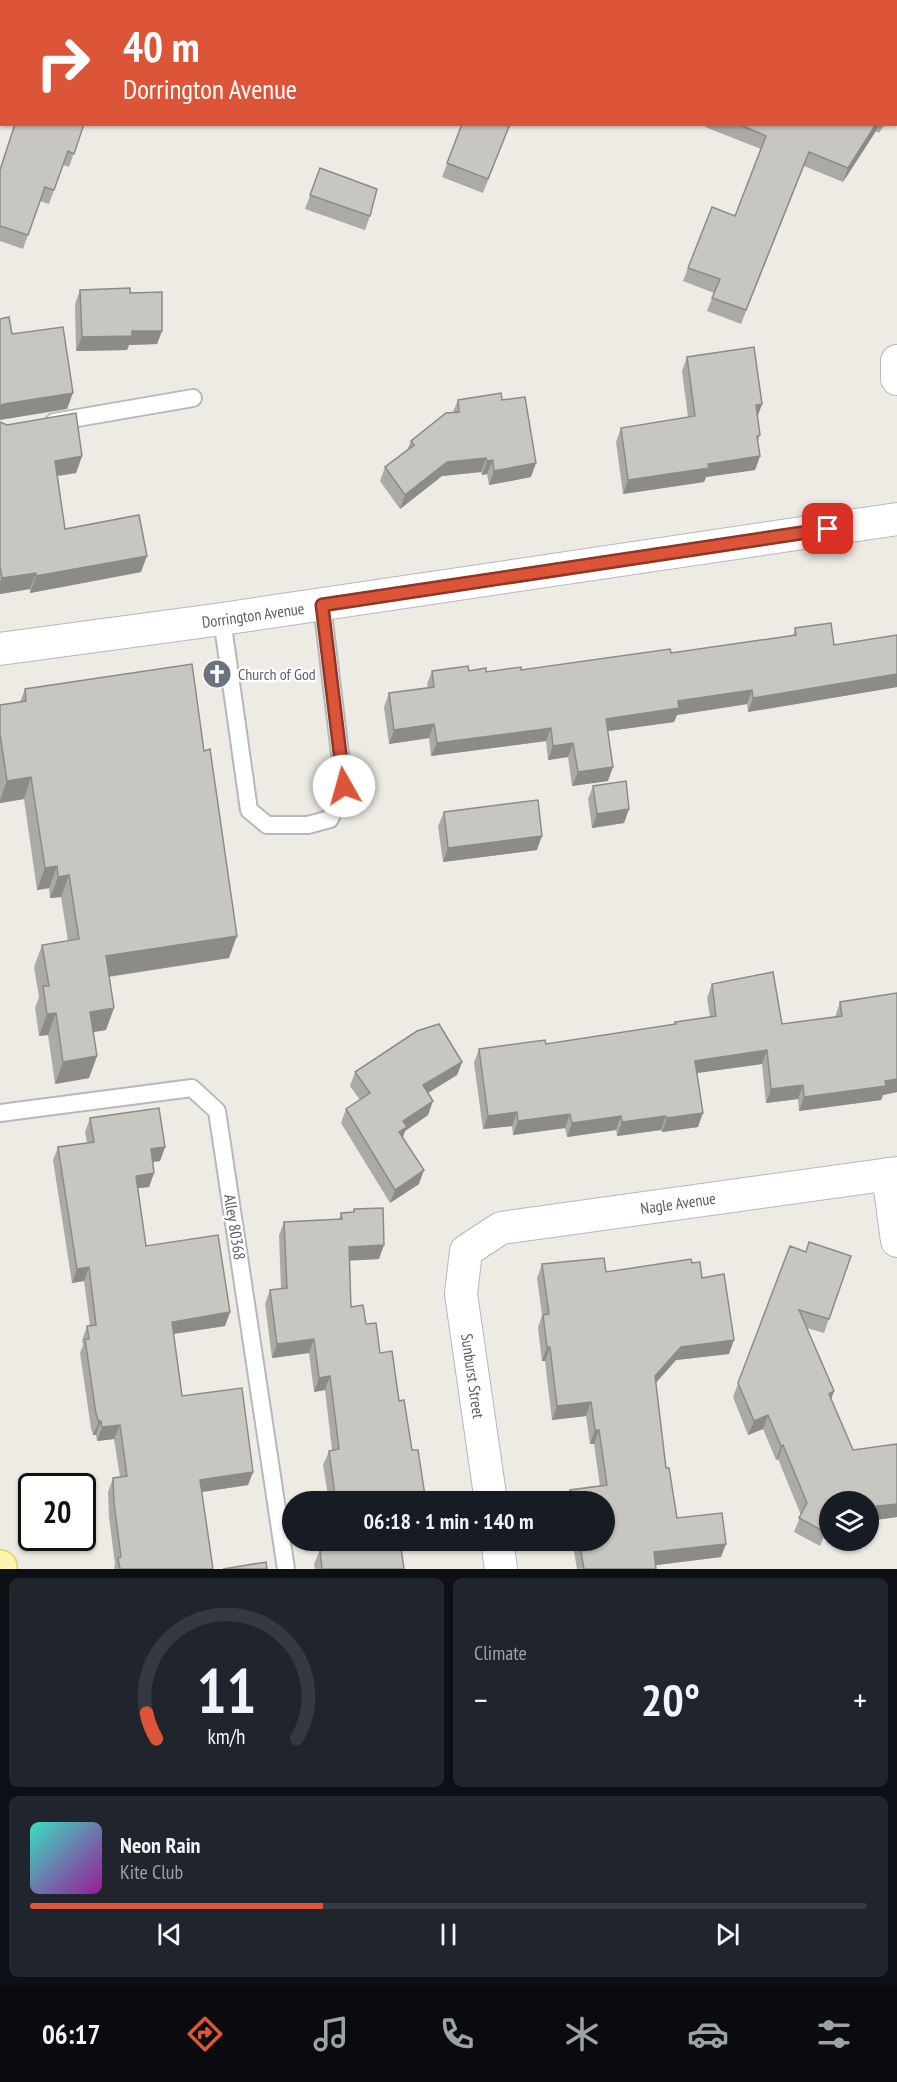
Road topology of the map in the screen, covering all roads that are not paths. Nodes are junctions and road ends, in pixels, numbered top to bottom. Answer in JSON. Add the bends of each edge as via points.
{"nodes":[{"id":1,"x":897,"y":361,"type":"edge"},
{"id":2,"x":897,"y":379,"type":"edge"},
{"id":3,"x":193,"y":398,"type":"dead end"},
{"id":4,"x":34,"y":425,"type":"edge"},
{"id":5,"x":897,"y":519,"type":"edge"},
{"id":6,"x":322,"y":605,"type":"junction"},
{"id":7,"x":222,"y":620,"type":"junction"},
{"id":8,"x":0,"y":649,"type":"edge"},
{"id":9,"x":0,"y":1113,"type":"edge"},
{"id":10,"x":893,"y":1174,"type":"edge"},
{"id":11,"x":897,"y":1241,"type":"edge"},
{"id":12,"x":466,"y":1251,"type":"joint"},
{"id":13,"x":489,"y":1491,"type":"edge"},
{"id":14,"x":499,"y":1551,"type":"edge"},
{"id":15,"x":286,"y":1569,"type":"edge"},
{"id":16,"x":501,"y":1569,"type":"edge"}],
"edges":[{"from":1,"to":2,"type":"street"},
{"from":3,"to":4,"type":"lane"},
{"from":5,"to":6,"type":"street","name":"Dorrington Avenue"},
{"from":6,"to":7,"type":"street","name":"Dorrington Avenue"},
{"from":6,"to":7,"type":"lane","via":[[344,786],[330,819],[308,825],[267,825],[249,810]]},
{"from":7,"to":8,"type":"street","name":"Dorrington Avenue"},
{"from":9,"to":15,"type":"lane","name":"Alley 80368","via":[[192,1088],[217,1111]]},
{"from":10,"to":11,"type":"street"},
{"from":10,"to":12,"type":"street","name":"Nagle Avenue","via":[[501,1228]]},
{"from":12,"to":13,"type":"street","name":"Sunburst Street","via":[[460,1294]]},
{"from":14,"to":16,"type":"street"}]}
